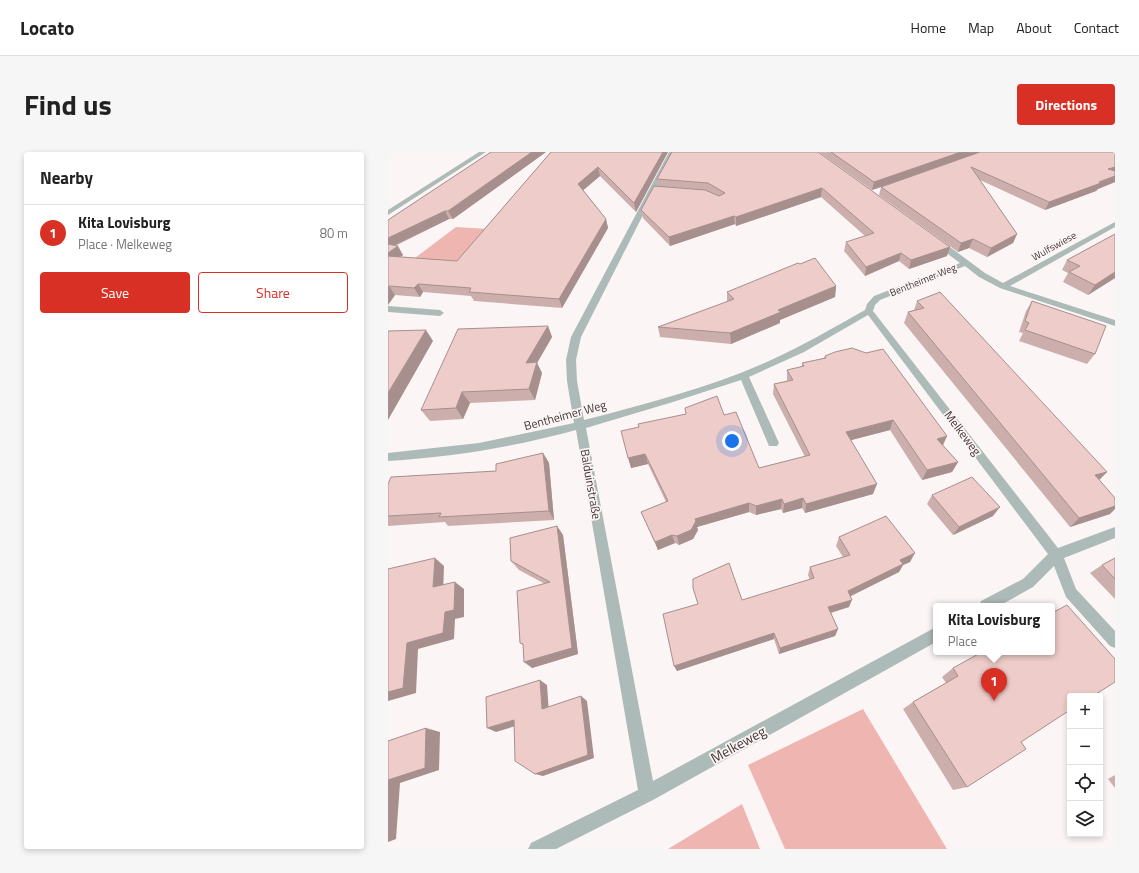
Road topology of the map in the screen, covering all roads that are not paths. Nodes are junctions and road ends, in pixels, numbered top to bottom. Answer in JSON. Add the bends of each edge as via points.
{"nodes":[{"id":1,"x":483,"y":152,"type":"edge"},
{"id":2,"x":672,"y":152,"type":"edge"},
{"id":3,"x":388,"y":213,"type":"edge"},
{"id":4,"x":1115,"y":224,"type":"edge"},
{"id":5,"x":928,"y":236,"type":"edge"},
{"id":6,"x":966,"y":263,"type":"junction"},
{"id":7,"x":1003,"y":286,"type":"junction"},
{"id":8,"x":388,"y":309,"type":"edge"},
{"id":9,"x":869,"y":311,"type":"junction"},
{"id":10,"x":440,"y":313,"type":"dead end"},
{"id":11,"x":1115,"y":323,"type":"edge"},
{"id":12,"x":743,"y":374,"type":"junction"},
{"id":13,"x":581,"y":426,"type":"junction"},
{"id":14,"x":773,"y":443,"type":"dead end"},
{"id":15,"x":388,"y":457,"type":"edge"},
{"id":16,"x":1115,"y":532,"type":"edge"},
{"id":17,"x":1056,"y":555,"type":"junction"},
{"id":18,"x":991,"y":603,"type":"edge"},
{"id":19,"x":933,"y":636,"type":"edge"},
{"id":20,"x":1115,"y":641,"type":"edge"},
{"id":21,"x":647,"y":794,"type":"junction"},
{"id":22,"x":537,"y":849,"type":"edge"}],
"edges":[{"from":1,"to":3,"type":"street"},
{"from":2,"to":13,"type":"street","name":"Balduinstraße","via":[[655,191],[576,337],[571,360],[572,381]]},
{"from":4,"to":7,"type":"street","name":"Wulfswiese"},
{"from":5,"to":6,"type":"street"},
{"from":6,"to":7,"type":"street","name":"Bentheimer Weg"},
{"from":6,"to":9,"type":"street","name":"Bentheimer Weg","via":[[877,298]]},
{"from":7,"to":11,"type":"street","name":"Bentheimer Weg"},
{"from":8,"to":10,"type":"street"},
{"from":9,"to":12,"type":"street","name":"Bentheimer Weg","via":[[789,356]]},
{"from":9,"to":17,"type":"street","name":"Melkeweg"},
{"from":12,"to":13,"type":"street","name":"Bentheimer Weg","via":[[676,398]]},
{"from":12,"to":14,"type":"street"},
{"from":13,"to":15,"type":"street","name":"Bentheimer Weg","via":[[458,452]]},
{"from":13,"to":21,"type":"street","name":"Balduinstraße"},
{"from":16,"to":17,"type":"street"},
{"from":17,"to":18,"type":"street","via":[[1028,583]]},
{"from":17,"to":20,"type":"street","name":"Melkeweg","via":[[1071,593]]},
{"from":19,"to":21,"type":"street","name":"Melkeweg"},
{"from":21,"to":22,"type":"street","name":"Melkeweg"}]}
